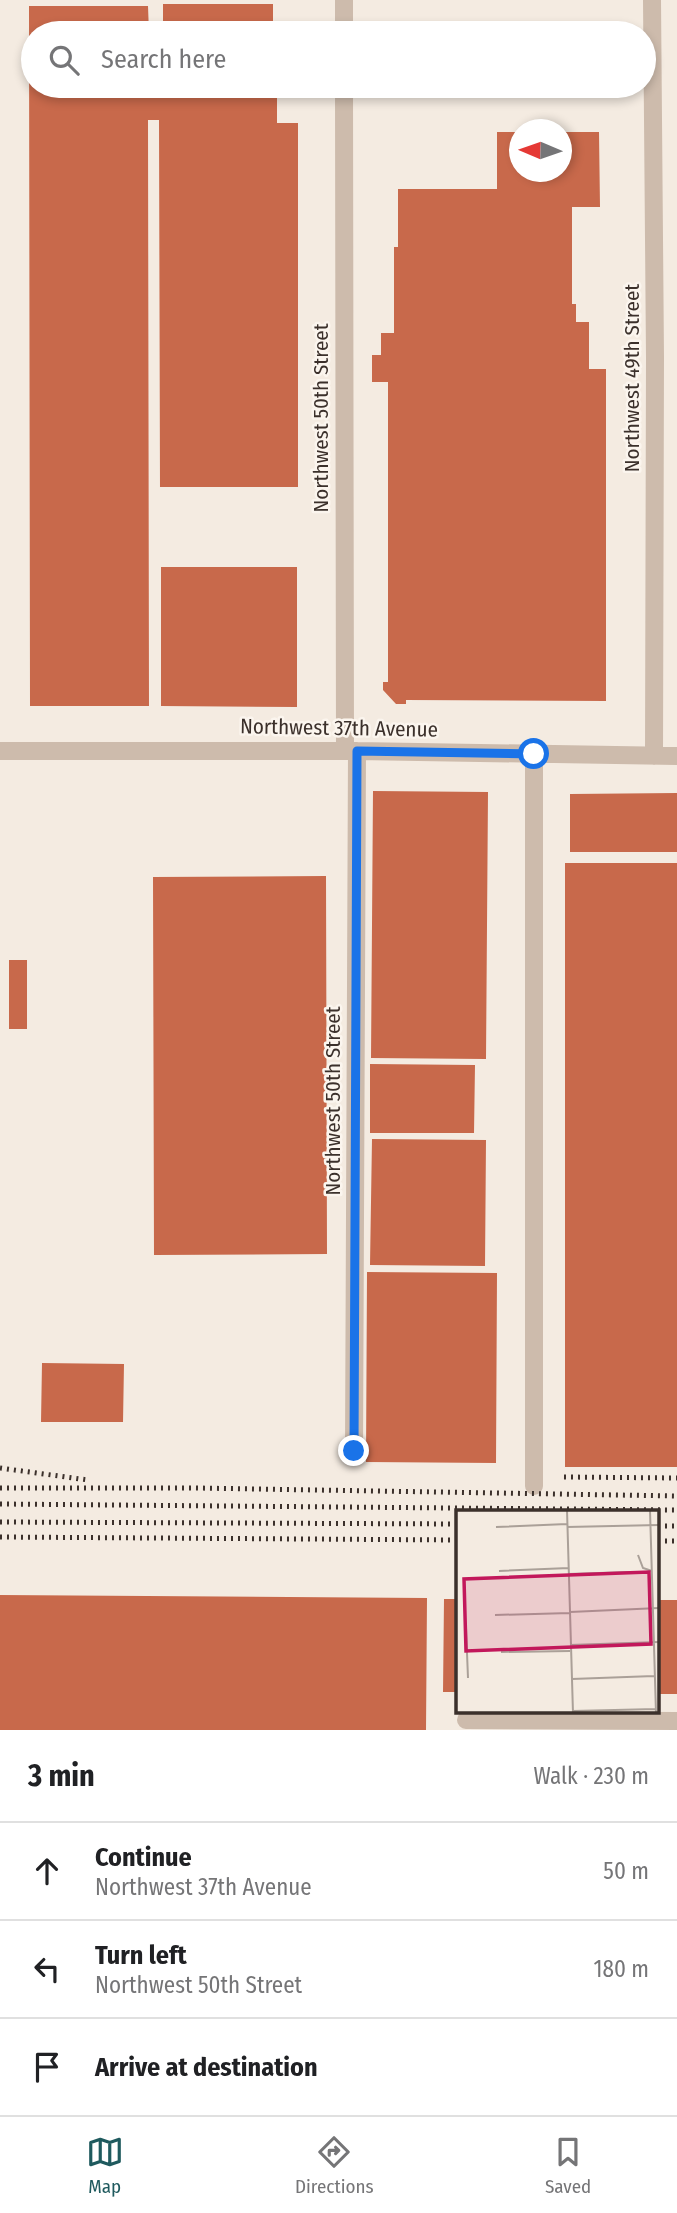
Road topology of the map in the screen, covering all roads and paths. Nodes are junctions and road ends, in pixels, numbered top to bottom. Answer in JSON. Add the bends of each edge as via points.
{"nodes":[{"id":1,"x":344,"y":0,"type":"edge"},
{"id":2,"x":652,"y":0,"type":"edge"},
{"id":3,"x":344,"y":21,"type":"edge"},
{"id":4,"x":652,"y":21,"type":"edge"},
{"id":5,"x":344,"y":98,"type":"edge"},
{"id":6,"x":653,"y":98,"type":"edge"},
{"id":7,"x":351,"y":750,"type":"junction"},
{"id":8,"x":0,"y":751,"type":"edge"},
{"id":9,"x":534,"y":754,"type":"junction"},
{"id":10,"x":654,"y":755,"type":"junction"},
{"id":11,"x":677,"y":756,"type":"edge"},
{"id":12,"x":354,"y":1451,"type":"dead end"},
{"id":13,"x":534,"y":1486,"type":"dead end"},
{"id":14,"x":466,"y":1720,"type":"dead end"},
{"id":15,"x":677,"y":1721,"type":"edge"}],
"edges":[{"from":1,"to":3,"type":"street"},
{"from":2,"to":4,"type":"street","name":"Northwest 49th Street"},
{"from":5,"to":7,"type":"street","name":"Northwest 50th Street"},
{"from":6,"to":10,"type":"street","name":"Northwest 49th Street"},
{"from":7,"to":8,"type":"street","name":"Northwest 37th Avenue"},
{"from":7,"to":9,"type":"street","name":"Northwest 37th Avenue"},
{"from":7,"to":12,"type":"street","name":"Northwest 50th Street"},
{"from":9,"to":10,"type":"street","name":"Northwest 37th Avenue"},
{"from":9,"to":13,"type":"street"},
{"from":10,"to":11,"type":"street","name":"Northwest 37th Avenue"},
{"from":14,"to":15,"type":"street"}]}
